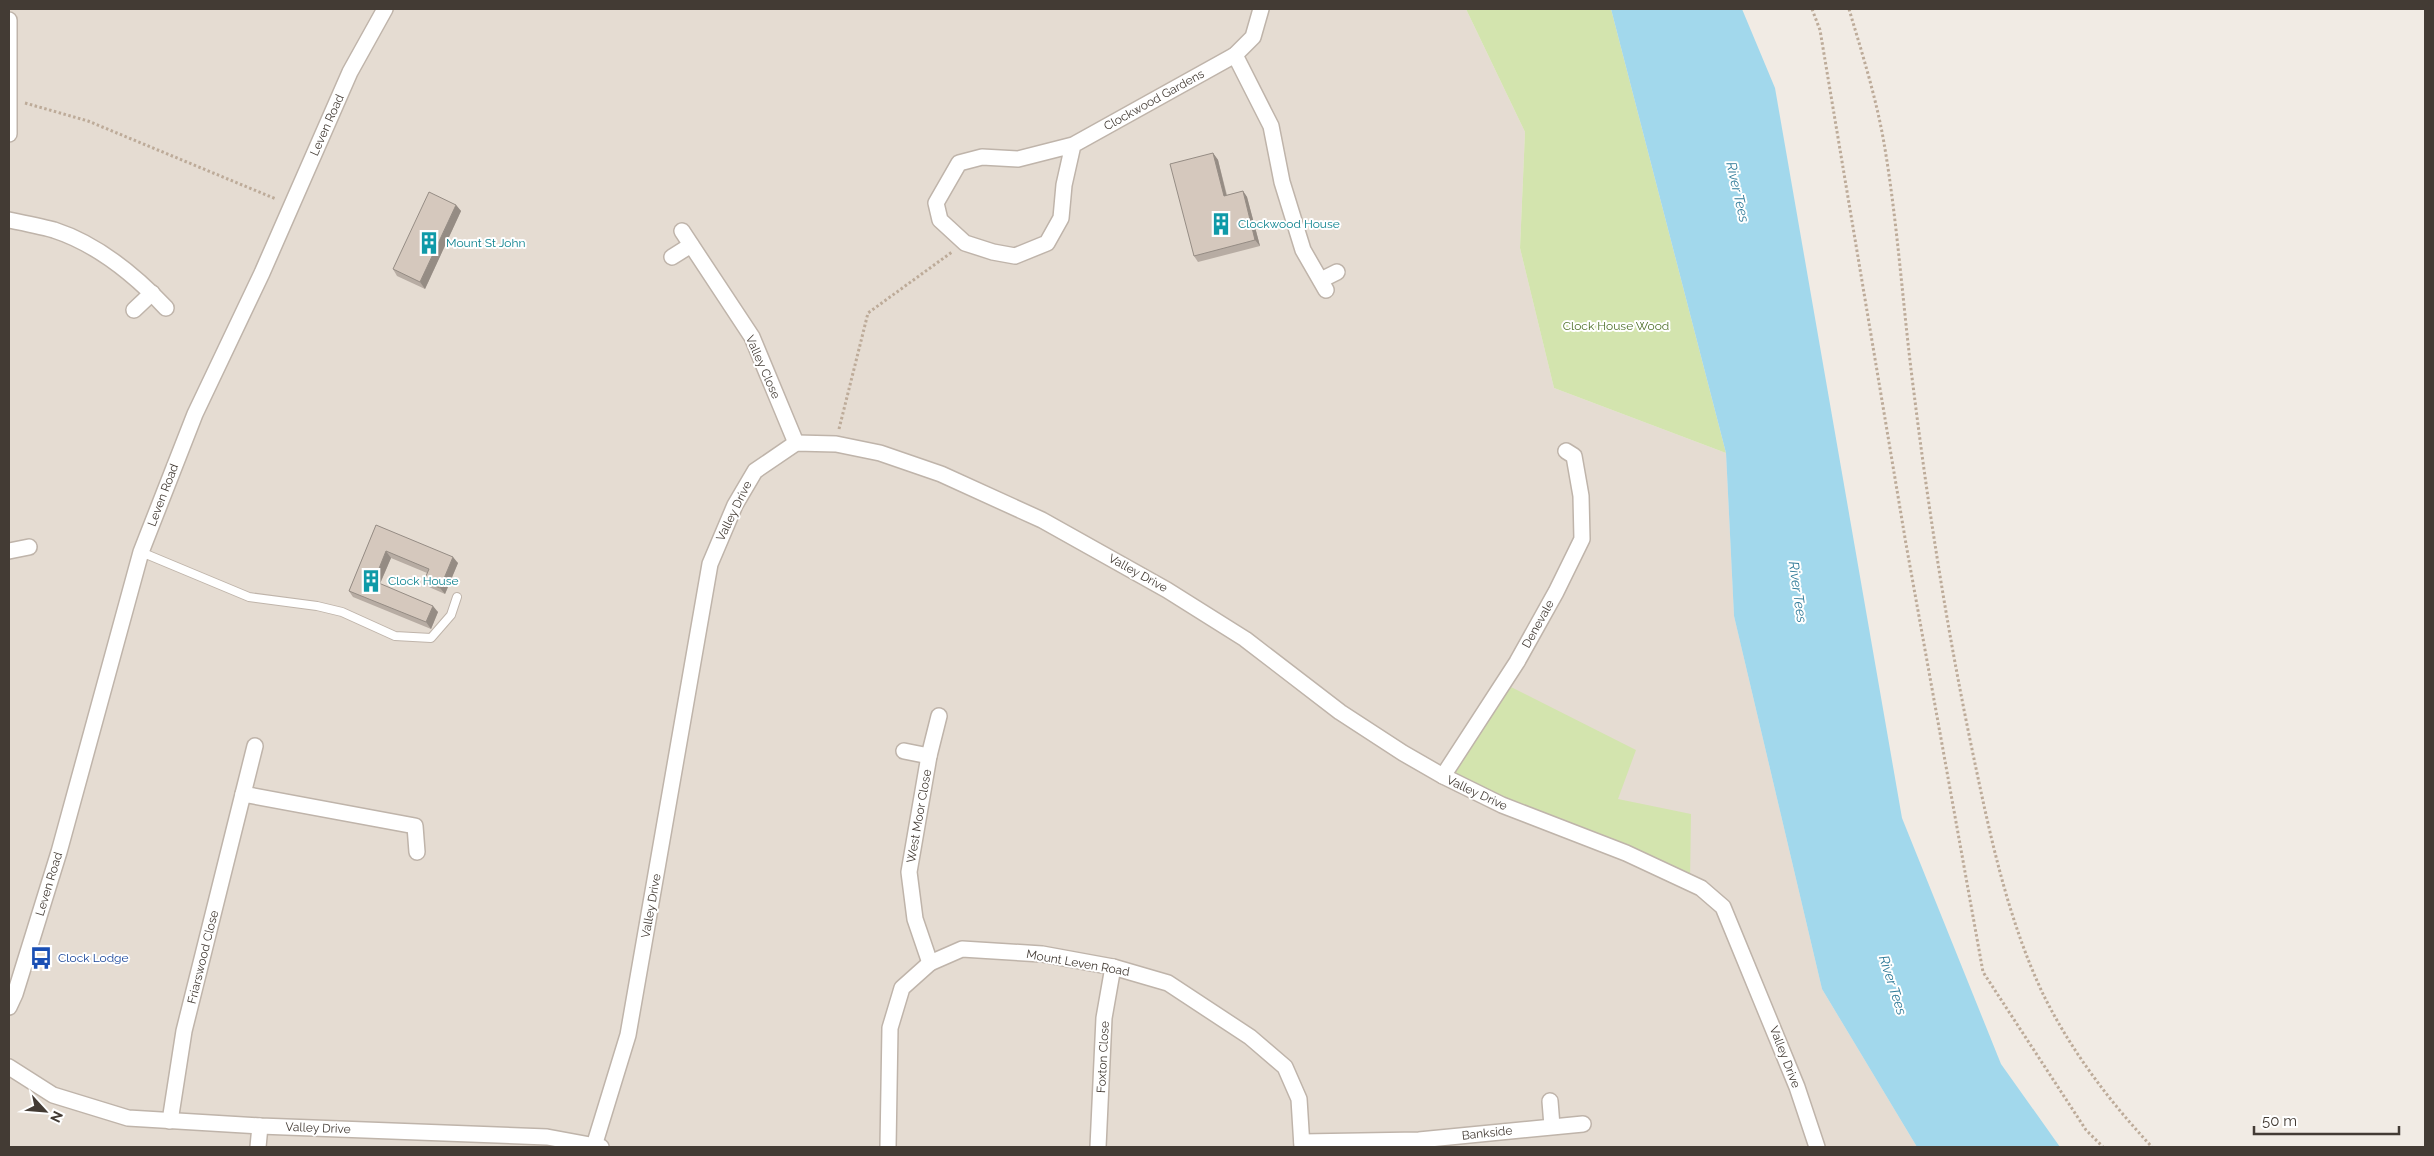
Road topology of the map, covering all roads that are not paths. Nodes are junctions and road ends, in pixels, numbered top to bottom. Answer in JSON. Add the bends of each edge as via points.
{"nodes":[{"id":1,"x":385,"y":9,"type":"edge"},
{"id":2,"x":1261,"y":9,"type":"edge"},
{"id":3,"x":9,"y":20,"type":"edge"},
{"id":4,"x":1235,"y":55,"type":"junction"},
{"id":5,"x":9,"y":134,"type":"edge"},
{"id":6,"x":1073,"y":145,"type":"junction"},
{"id":7,"x":9,"y":220,"type":"edge"},
{"id":8,"x":682,"y":231,"type":"dead end"},
{"id":9,"x":691,"y":245,"type":"junction"},
{"id":10,"x":672,"y":257,"type":"dead end"},
{"id":11,"x":1337,"y":272,"type":"dead end"},
{"id":12,"x":152,"y":293,"type":"junction"},
{"id":13,"x":166,"y":308,"type":"dead end"},
{"id":14,"x":134,"y":310,"type":"dead end"},
{"id":15,"x":796,"y":443,"type":"junction"},
{"id":16,"x":1565,"y":455,"type":"dead end"},
{"id":17,"x":29,"y":547,"type":"dead end"},
{"id":18,"x":9,"y":551,"type":"edge"},
{"id":19,"x":141,"y":552,"type":"junction"},
{"id":20,"x":457,"y":597,"type":"dead end"},
{"id":21,"x":939,"y":716,"type":"dead end"},
{"id":22,"x":255,"y":746,"type":"dead end"},
{"id":23,"x":904,"y":751,"type":"dead end"},
{"id":24,"x":929,"y":756,"type":"junction"},
{"id":25,"x":1443,"y":776,"type":"junction"},
{"id":26,"x":243,"y":794,"type":"junction"},
{"id":27,"x":417,"y":852,"type":"dead end"},
{"id":28,"x":930,"y":963,"type":"junction"},
{"id":29,"x":1113,"y":967,"type":"junction"},
{"id":30,"x":9,"y":1007,"type":"edge"},
{"id":31,"x":9,"y":1067,"type":"edge"},
{"id":32,"x":1550,"y":1101,"type":"dead end"},
{"id":33,"x":170,"y":1121,"type":"junction"},
{"id":34,"x":1583,"y":1124,"type":"dead end"},
{"id":35,"x":260,"y":1126,"type":"junction"},
{"id":36,"x":1552,"y":1126,"type":"junction"},
{"id":37,"x":472,"y":1140,"type":"edge"},
{"id":38,"x":1302,"y":1145,"type":"edge"},
{"id":39,"x":597,"y":1146,"type":"edge"},
{"id":40,"x":258,"y":1147,"type":"edge"},
{"id":41,"x":888,"y":1147,"type":"edge"},
{"id":42,"x":1098,"y":1147,"type":"edge"},
{"id":43,"x":1817,"y":1147,"type":"edge"}],
"edges":[{"from":1,"to":19,"type":"street","name":"Leven Road","via":[[350,72],[195,414]]},
{"from":2,"to":4,"type":"street","name":"Clockwood Gardens","via":[[1253,37]]},
{"from":3,"to":5,"type":"street"},
{"from":4,"to":6,"type":"street","name":"Clockwood Gardens"},
{"from":4,"to":11,"type":"street","via":[[1270,126],[1282,182],[1303,250],[1324,285]]},
{"from":6,"to":6,"type":"street","name":"Clockwood Gardens","via":[[1018,159],[982,157],[959,162],[936,203],[940,220],[965,242],[992,252],[1015,256],[1047,243],[1061,218]]},
{"from":7,"to":12,"type":"street","via":[[55,230],[98,250]]},
{"from":8,"to":9,"type":"street","name":"Valley Close"},
{"from":9,"to":10,"type":"street"},
{"from":9,"to":15,"type":"street","name":"Valley Close","via":[[752,337]]},
{"from":12,"to":13,"type":"street"},
{"from":12,"to":14,"type":"street"},
{"from":15,"to":25,"type":"street","name":"Valley Drive","via":[[836,444],[880,453],[941,474],[1042,520],[1167,590],[1246,639],[1340,712]]},
{"from":15,"to":39,"type":"street","name":"Valley Drive","via":[[755,471],[735,505],[710,564],[628,1035]]},
{"from":16,"to":25,"type":"street","name":"Denevale","via":[[1581,496],[1582,539],[1517,662]]},
{"from":17,"to":18,"type":"street"},
{"from":19,"to":20,"type":"lane","via":[[249,597],[342,612],[395,636],[431,638],[451,615]]},
{"from":19,"to":30,"type":"street","name":"Leven Road","via":[[59,852]]},
{"from":21,"to":24,"type":"street","name":"West Moor Close"},
{"from":22,"to":26,"type":"street","name":"Friarswood Close"},
{"from":23,"to":24,"type":"street","name":"West Moor Close"},
{"from":24,"to":28,"type":"street","name":"West Moor Close","via":[[909,872],[915,919]]},
{"from":25,"to":43,"type":"street","name":"Valley Drive","via":[[1502,805],[1626,853],[1702,888],[1723,907],[1794,1078]]},
{"from":26,"to":27,"type":"street","via":[[415,826]]},
{"from":26,"to":33,"type":"street","name":"Friarswood Close","via":[[184,1032]]},
{"from":28,"to":29,"type":"street","name":"Mount Leven Road","via":[[962,949],[1042,954]]},
{"from":28,"to":41,"type":"street","name":"Mount Leven Road","via":[[902,988],[890,1028]]},
{"from":29,"to":38,"type":"street","name":"Mount Leven Road","via":[[1168,983],[1250,1037],[1285,1067],[1299,1099]]},
{"from":29,"to":42,"type":"street","name":"Foxton Close","via":[[1104,1018]]},
{"from":31,"to":33,"type":"street","name":"Valley Drive","via":[[53,1095],[87,1107],[128,1118]]},
{"from":32,"to":36,"type":"street"},
{"from":33,"to":35,"type":"street","name":"Valley Drive"},
{"from":34,"to":36,"type":"street","name":"Bankside"},
{"from":35,"to":37,"type":"street","name":"Valley Drive"},
{"from":35,"to":40,"type":"street"},
{"from":36,"to":38,"type":"street","name":"Bankside","via":[[1419,1140]]},
{"from":37,"to":39,"type":"street","name":"Valley Drive","via":[[546,1136]]}]}
